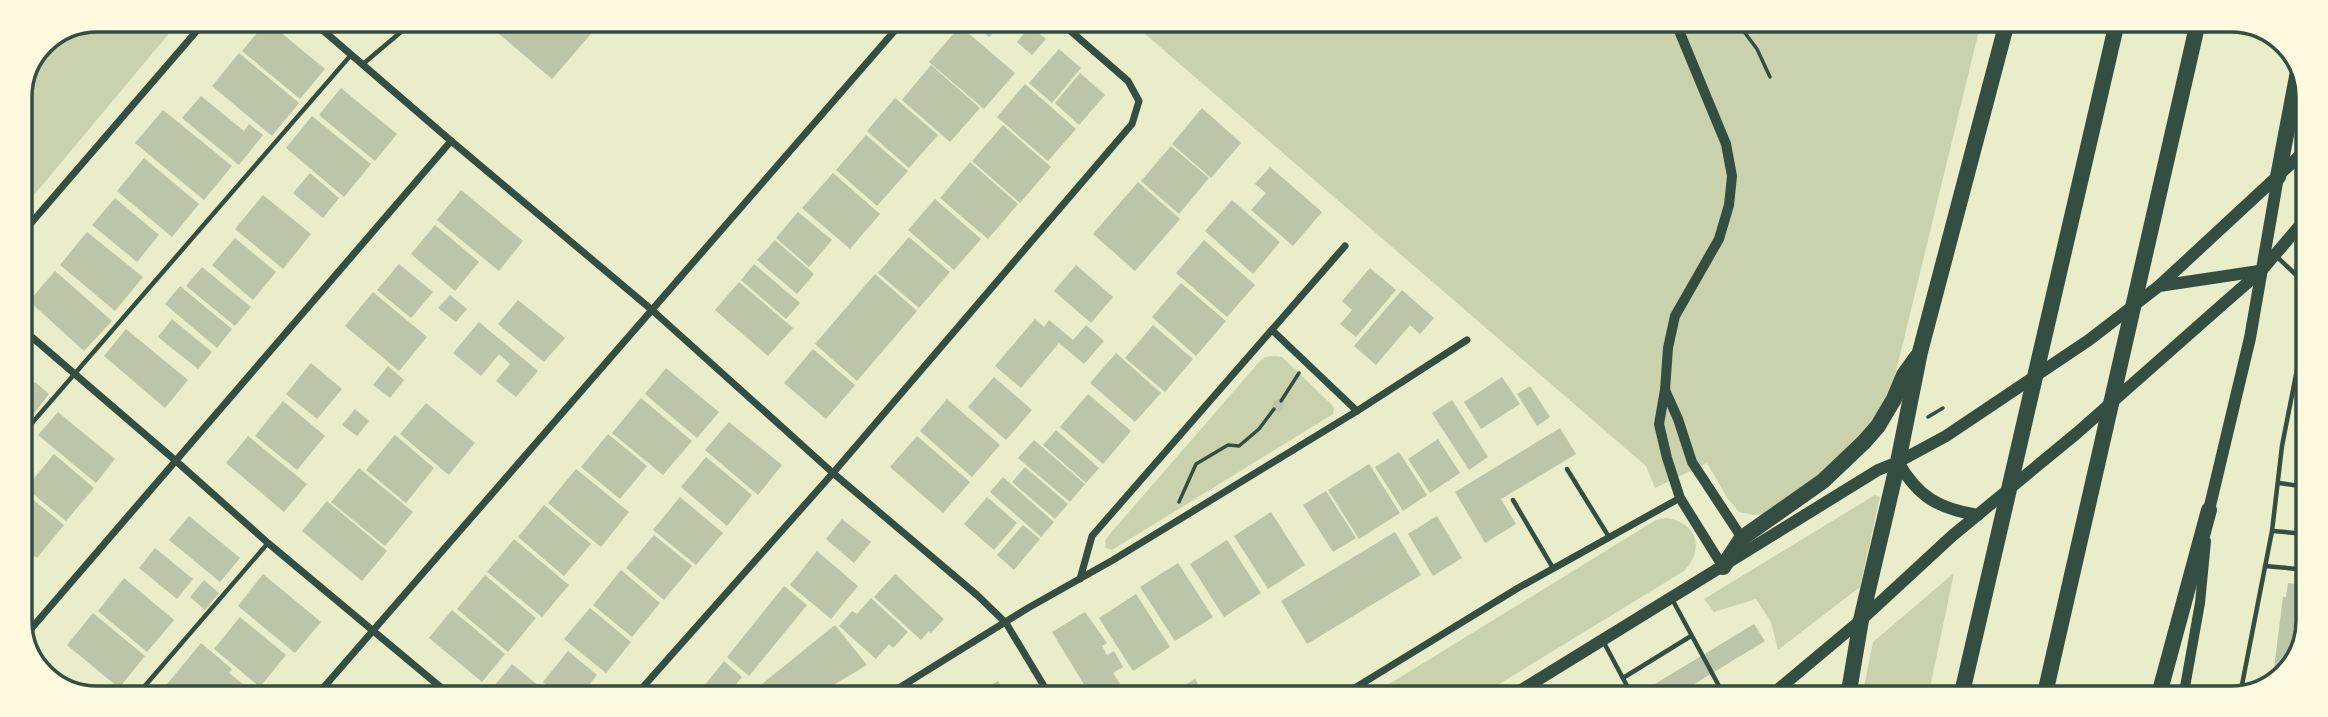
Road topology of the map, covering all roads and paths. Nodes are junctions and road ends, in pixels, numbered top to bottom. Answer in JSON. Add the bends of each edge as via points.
{"nodes":[{"id":1,"x":196,"y":32,"type":"edge"},
{"id":2,"x":325,"y":32,"type":"edge"},
{"id":3,"x":401,"y":32,"type":"edge"},
{"id":4,"x":894,"y":32,"type":"edge"},
{"id":5,"x":1072,"y":32,"type":"edge"},
{"id":6,"x":1680,"y":32,"type":"edge"},
{"id":7,"x":1744,"y":32,"type":"edge"},
{"id":8,"x":2004,"y":32,"type":"edge"},
{"id":9,"x":2115,"y":32,"type":"edge"},
{"id":10,"x":2195,"y":32,"type":"edge"},
{"id":11,"x":351,"y":55,"type":"junction"},
{"id":12,"x":363,"y":65,"type":"junction"},
{"id":13,"x":1770,"y":77,"type":"dead end"},
{"id":14,"x":2295,"y":86,"type":"edge"},
{"id":15,"x":451,"y":141,"type":"junction"},
{"id":16,"x":2296,"y":160,"type":"edge"},
{"id":17,"x":2278,"y":177,"type":"junction"},
{"id":18,"x":32,"y":222,"type":"edge"},
{"id":19,"x":2296,"y":230,"type":"edge"},
{"id":20,"x":1345,"y":246,"type":"dead end"},
{"id":21,"x":2275,"y":255,"type":"junction"},
{"id":22,"x":2260,"y":271,"type":"junction"},
{"id":23,"x":2296,"y":275,"type":"edge"},
{"id":24,"x":2159,"y":286,"type":"junction"},
{"id":25,"x":652,"y":310,"type":"junction"},
{"id":26,"x":1272,"y":330,"type":"junction"},
{"id":27,"x":32,"y":337,"type":"edge"},
{"id":28,"x":1467,"y":340,"type":"dead end"},
{"id":29,"x":1920,"y":352,"type":"junction"},
{"id":30,"x":1307,"y":363,"type":"junction"},
{"id":31,"x":74,"y":374,"type":"junction"},
{"id":32,"x":2296,"y":375,"type":"edge"},
{"id":33,"x":1665,"y":390,"type":"junction"},
{"id":34,"x":1282,"y":401,"type":"dead end"},
{"id":35,"x":1943,"y":408,"type":"dead end"},
{"id":36,"x":1274,"y":409,"type":"dead end"},
{"id":37,"x":1357,"y":411,"type":"junction"},
{"id":38,"x":1928,"y":417,"type":"dead end"},
{"id":39,"x":32,"y":423,"type":"edge"},
{"id":40,"x":176,"y":461,"type":"junction"},
{"id":41,"x":1898,"y":463,"type":"junction"},
{"id":42,"x":1567,"y":469,"type":"dead end"},
{"id":43,"x":833,"y":473,"type":"junction"},
{"id":44,"x":2279,"y":483,"type":"junction"},
{"id":45,"x":2296,"y":485,"type":"edge"},
{"id":46,"x":1680,"y":498,"type":"junction"},
{"id":47,"x":1513,"y":500,"type":"dead end"},
{"id":48,"x":2209,"y":510,"type":"junction"},
{"id":49,"x":1978,"y":515,"type":"junction"},
{"id":50,"x":1168,"y":527,"type":"junction"},
{"id":51,"x":2272,"y":531,"type":"junction"},
{"id":52,"x":2296,"y":533,"type":"edge"},
{"id":53,"x":1609,"y":538,"type":"junction"},
{"id":54,"x":1742,"y":538,"type":"junction"},
{"id":55,"x":268,"y":543,"type":"junction"},
{"id":56,"x":2265,"y":566,"type":"junction"},
{"id":57,"x":1723,"y":567,"type":"junction"},
{"id":58,"x":1553,"y":568,"type":"junction"},
{"id":59,"x":2296,"y":569,"type":"edge"},
{"id":60,"x":1080,"y":579,"type":"junction"},
{"id":61,"x":1671,"y":599,"type":"junction"},
{"id":62,"x":1861,"y":620,"type":"junction"},
{"id":63,"x":1006,"y":623,"type":"junction"},
{"id":64,"x":32,"y":627,"type":"edge"},
{"id":65,"x":373,"y":630,"type":"junction"},
{"id":66,"x":1691,"y":636,"type":"junction"},
{"id":67,"x":1602,"y":641,"type":"junction"},
{"id":68,"x":1623,"y":678,"type":"junction"},
{"id":69,"x":2242,"y":684,"type":"edge"},
{"id":70,"x":144,"y":686,"type":"edge"},
{"id":71,"x":325,"y":686,"type":"edge"},
{"id":72,"x":439,"y":686,"type":"edge"},
{"id":73,"x":644,"y":686,"type":"edge"},
{"id":74,"x":902,"y":686,"type":"edge"},
{"id":75,"x":1044,"y":686,"type":"edge"},
{"id":76,"x":1358,"y":686,"type":"edge"},
{"id":77,"x":1528,"y":686,"type":"edge"},
{"id":78,"x":1627,"y":686,"type":"edge"},
{"id":79,"x":1719,"y":686,"type":"edge"},
{"id":80,"x":1782,"y":686,"type":"edge"},
{"id":81,"x":1850,"y":686,"type":"edge"},
{"id":82,"x":1964,"y":686,"type":"edge"},
{"id":83,"x":2047,"y":686,"type":"edge"},
{"id":84,"x":2161,"y":686,"type":"edge"},
{"id":85,"x":2185,"y":686,"type":"edge"}],
"edges":[{"from":1,"to":18,"type":"street"},
{"from":2,"to":11,"type":"street"},
{"from":3,"to":12,"type":"lane"},
{"from":4,"to":25,"type":"street"},
{"from":5,"to":43,"type":"street","via":[[1128,81],[1139,102],[1132,124]]},
{"from":6,"to":33,"type":"street","via":[[1726,144],[1732,176],[1730,205],[1719,239],[1675,316]]},
{"from":7,"to":13,"type":"path"},
{"from":8,"to":29,"type":"highway"},
{"from":9,"to":82,"type":"highway"},
{"from":10,"to":83,"type":"highway"},
{"from":11,"to":12,"type":"street"},
{"from":11,"to":31,"type":"lane"},
{"from":12,"to":15,"type":"street"},
{"from":14,"to":17,"type":"highway"},
{"from":15,"to":25,"type":"street"},
{"from":15,"to":40,"type":"street"},
{"from":16,"to":17,"type":"main road"},
{"from":17,"to":22,"type":"main road"},
{"from":17,"to":24,"type":"main road"},
{"from":19,"to":21,"type":"main road"},
{"from":20,"to":26,"type":"street"},
{"from":21,"to":22,"type":"main road"},
{"from":21,"to":23,"type":"lane"},
{"from":22,"to":24,"type":"main road"},
{"from":22,"to":48,"type":"main road","via":[[2250,338]]},
{"from":22,"to":49,"type":"main road"},
{"from":24,"to":41,"type":"main road","via":[[2090,340]]},
{"from":25,"to":43,"type":"street"},
{"from":25,"to":65,"type":"street"},
{"from":26,"to":30,"type":"street"},
{"from":26,"to":60,"type":"street","via":[[1092,536]]},
{"from":27,"to":31,"type":"street"},
{"from":28,"to":37,"type":"street"},
{"from":29,"to":41,"type":"highway"},
{"from":29,"to":54,"type":"highway","via":[[1864,442],[1823,481]]},
{"from":30,"to":34,"type":"path"},
{"from":30,"to":37,"type":"street"},
{"from":31,"to":39,"type":"lane"},
{"from":31,"to":40,"type":"street"},
{"from":32,"to":44,"type":"lane"},
{"from":33,"to":46,"type":"street","via":[[1659,424]]},
{"from":33,"to":54,"type":"street","via":[[1692,462]]},
{"from":35,"to":38,"type":"path"},
{"from":36,"to":50,"type":"path","via":[[1239,446],[1228,445],[1196,464]]},
{"from":37,"to":50,"type":"street"},
{"from":40,"to":55,"type":"street"},
{"from":40,"to":64,"type":"street"},
{"from":41,"to":49,"type":"main road","via":[[1910,484],[1926,498],[1955,512]]},
{"from":41,"to":57,"type":"main road","via":[[1878,470]]},
{"from":41,"to":62,"type":"highway"},
{"from":42,"to":53,"type":"lane"},
{"from":43,"to":63,"type":"street"},
{"from":43,"to":73,"type":"street"},
{"from":44,"to":45,"type":"lane"},
{"from":44,"to":51,"type":"lane"},
{"from":46,"to":53,"type":"street"},
{"from":46,"to":57,"type":"street"},
{"from":47,"to":58,"type":"lane"},
{"from":48,"to":84,"type":"highway"},
{"from":48,"to":85,"type":"street","via":[[2200,603]]},
{"from":49,"to":62,"type":"main road"},
{"from":50,"to":60,"type":"street"},
{"from":51,"to":52,"type":"lane"},
{"from":51,"to":56,"type":"lane"},
{"from":53,"to":58,"type":"street"},
{"from":54,"to":57,"type":"highway"},
{"from":55,"to":65,"type":"street"},
{"from":55,"to":70,"type":"lane"},
{"from":56,"to":59,"type":"lane"},
{"from":56,"to":69,"type":"lane"},
{"from":57,"to":61,"type":"main road"},
{"from":58,"to":76,"type":"street"},
{"from":60,"to":63,"type":"street"},
{"from":61,"to":66,"type":"lane"},
{"from":61,"to":67,"type":"main road"},
{"from":62,"to":80,"type":"main road"},
{"from":62,"to":81,"type":"highway"},
{"from":63,"to":74,"type":"street"},
{"from":63,"to":75,"type":"street"},
{"from":65,"to":71,"type":"street"},
{"from":65,"to":72,"type":"street"},
{"from":66,"to":68,"type":"lane"},
{"from":66,"to":79,"type":"lane"},
{"from":67,"to":68,"type":"lane"},
{"from":67,"to":77,"type":"main road"},
{"from":68,"to":78,"type":"lane"}]}
